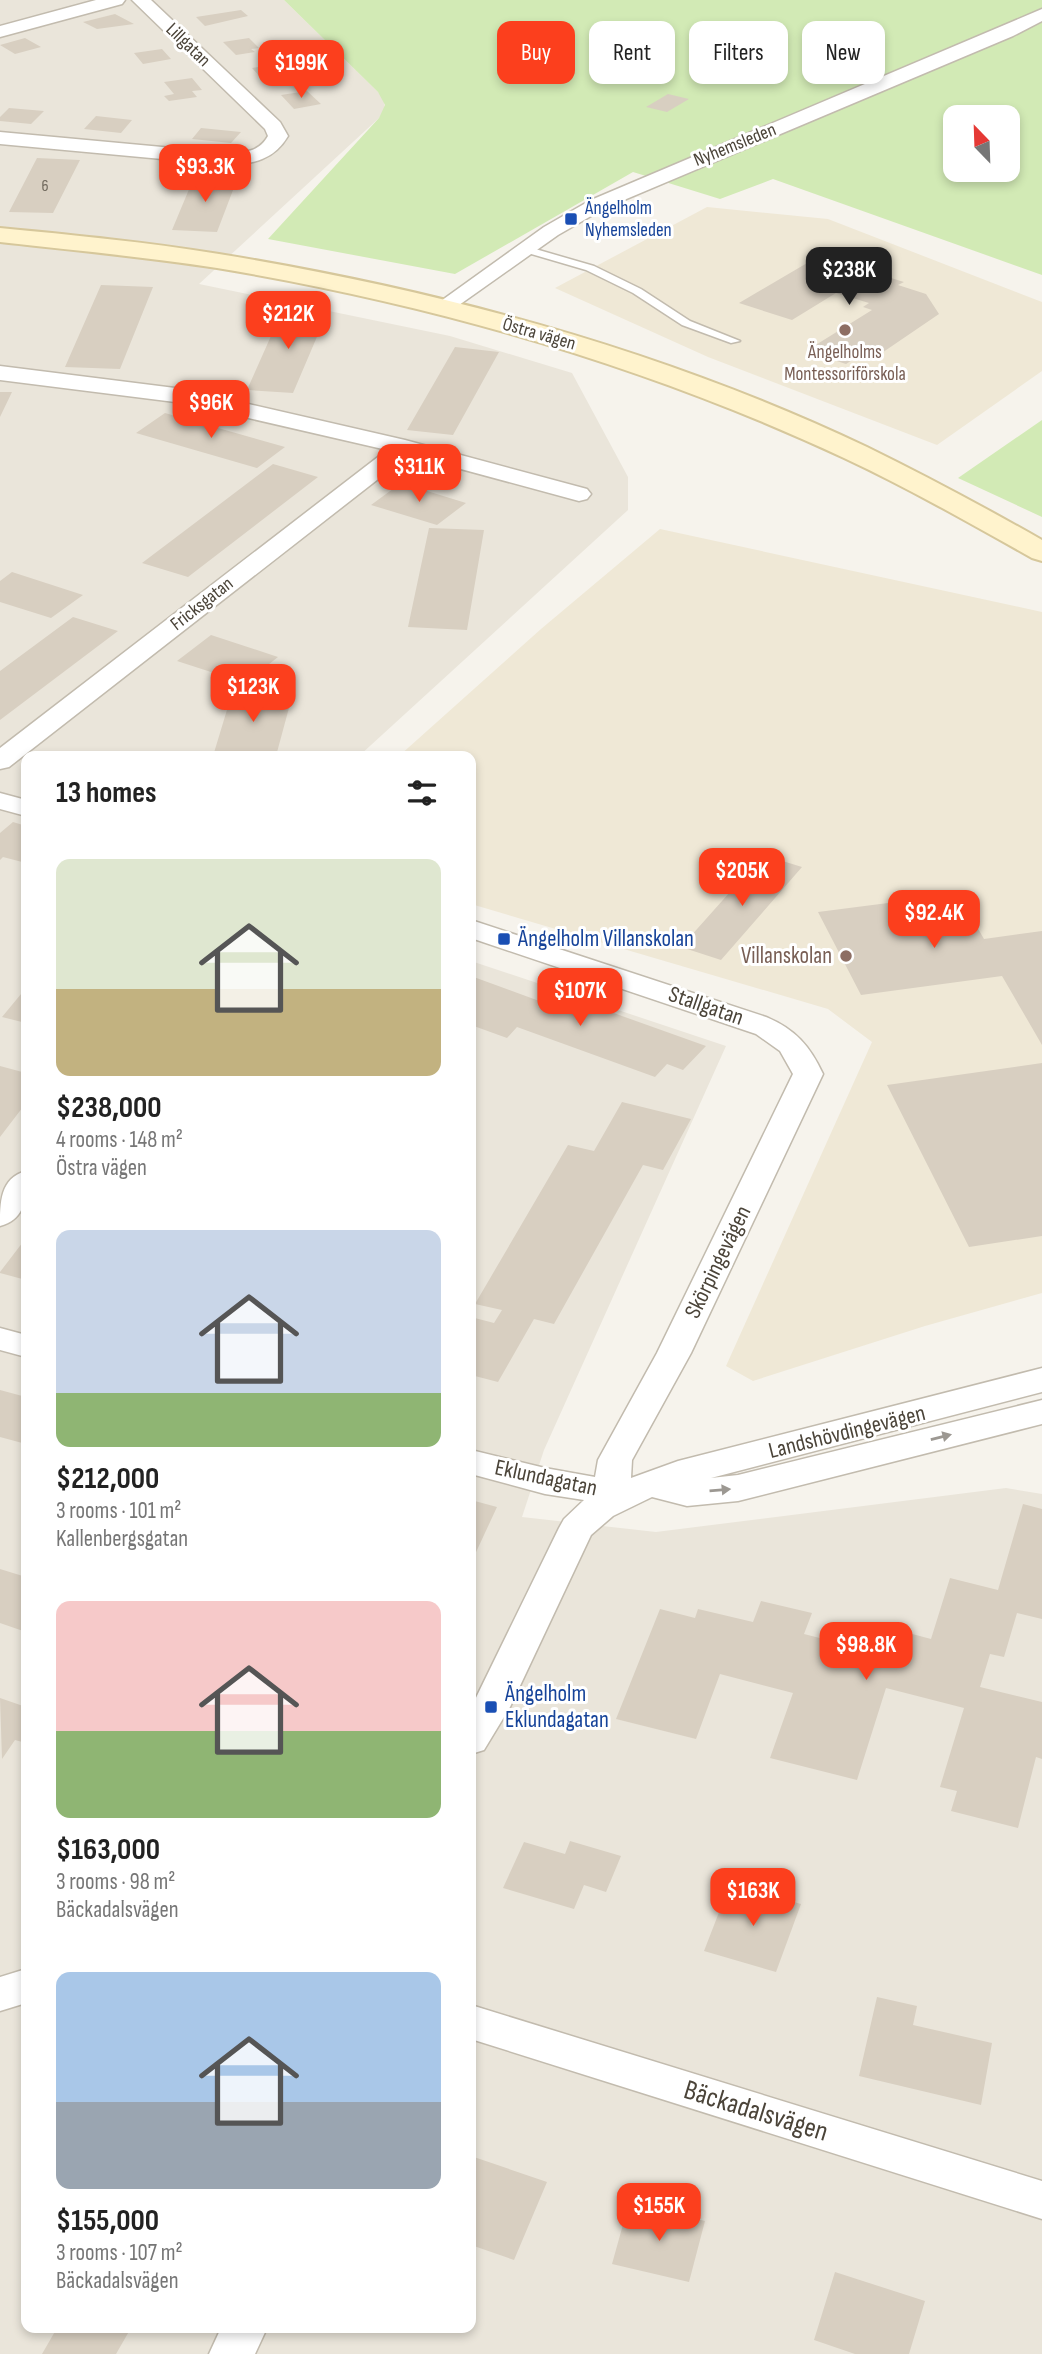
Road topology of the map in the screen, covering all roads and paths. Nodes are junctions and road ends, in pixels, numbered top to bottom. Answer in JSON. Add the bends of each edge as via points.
{"nodes":[{"id":1,"x":50,"y":0,"type":"edge"},
{"id":2,"x":116,"y":0,"type":"edge"},
{"id":3,"x":141,"y":0,"type":"edge"},
{"id":4,"x":75,"y":11,"type":"junction"},
{"id":5,"x":1042,"y":14,"type":"edge"},
{"id":6,"x":0,"y":32,"type":"edge"},
{"id":7,"x":0,"y":138,"type":"edge"},
{"id":8,"x":0,"y":235,"type":"edge"},
{"id":9,"x":525,"y":249,"type":"junction"},
{"id":10,"x":445,"y":306,"type":"junction"},
{"id":11,"x":735,"y":341,"type":"dead end"},
{"id":12,"x":0,"y":373,"type":"edge"},
{"id":13,"x":405,"y":447,"type":"junction"},
{"id":14,"x":579,"y":494,"type":"dead end"},
{"id":15,"x":1040,"y":549,"type":"edge"},
{"id":16,"x":0,"y":761,"type":"edge"},
{"id":17,"x":0,"y":801,"type":"edge"},
{"id":18,"x":21,"y":807,"type":"edge"},
{"id":19,"x":476,"y":931,"type":"edge"},
{"id":20,"x":780,"y":1033,"type":"joint"},
{"id":21,"x":21,"y":1188,"type":"edge"},
{"id":22,"x":0,"y":1216,"type":"edge"},
{"id":23,"x":0,"y":1339,"type":"edge"},
{"id":24,"x":21,"y":1345,"type":"edge"},
{"id":25,"x":1042,"y":1380,"type":"edge"},
{"id":26,"x":1042,"y":1412,"type":"edge"},
{"id":27,"x":476,"y":1463,"type":"edge"},
{"id":28,"x":636,"y":1490,"type":"junction"},
{"id":29,"x":476,"y":1731,"type":"edge"},
{"id":30,"x":21,"y":1988,"type":"edge"},
{"id":31,"x":0,"y":1994,"type":"edge"},
{"id":32,"x":476,"y":2024,"type":"edge"},
{"id":33,"x":1042,"y":2200,"type":"edge"},
{"id":34,"x":242,"y":2333,"type":"edge"},
{"id":35,"x":232,"y":2354,"type":"edge"}],
"edges":[{"from":1,"to":4,"type":"street"},
{"from":2,"to":4,"type":"street"},
{"from":3,"to":7,"type":"street","name":"Lillgatan","via":[[273,125],[277,139],[265,152],[227,159]]},
{"from":4,"to":6,"type":"street"},
{"from":5,"to":9,"type":"street","name":"Nyhemsleden","via":[[625,191]]},
{"from":8,"to":10,"type":"main road","name":"Östra vägen","via":[[233,264]]},
{"from":9,"to":10,"type":"street","name":"Nyhemsleden"},
{"from":9,"to":11,"type":"lane","via":[[590,268],[638,291],[686,323]]},
{"from":10,"to":15,"type":"main road","name":"Östra vägen","via":[[677,377],[757,408],[902,474]]},
{"from":12,"to":13,"type":"street","via":[[183,396]]},
{"from":13,"to":14,"type":"street"},
{"from":13,"to":16,"type":"street","name":"Fricksgatan"},
{"from":17,"to":18,"type":"street"},
{"from":19,"to":20,"type":"street","name":"Stallgatan"},
{"from":20,"to":28,"type":"street","name":"Skörpingevägen","via":[[799,1052],[808,1074],[674,1353],[615,1460],[613,1477]]},
{"from":21,"to":22,"type":"street"},
{"from":23,"to":24,"type":"street"},
{"from":25,"to":28,"type":"street","name":"Landshövdingevägen","via":[[678,1474]]},
{"from":28,"to":26,"type":"street","name":"Landshövdingevägen","one_way":true,"via":[[687,1493],[738,1488]]},
{"from":27,"to":28,"type":"street","name":"Eklundagatan","via":[[545,1481]]},
{"from":28,"to":29,"type":"street","name":"Landshövdingevägen","via":[[592,1510],[577,1528]]},
{"from":30,"to":31,"type":"street"},
{"from":32,"to":33,"type":"street","name":"Bäckadalsvägen"},
{"from":34,"to":35,"type":"street"}]}
